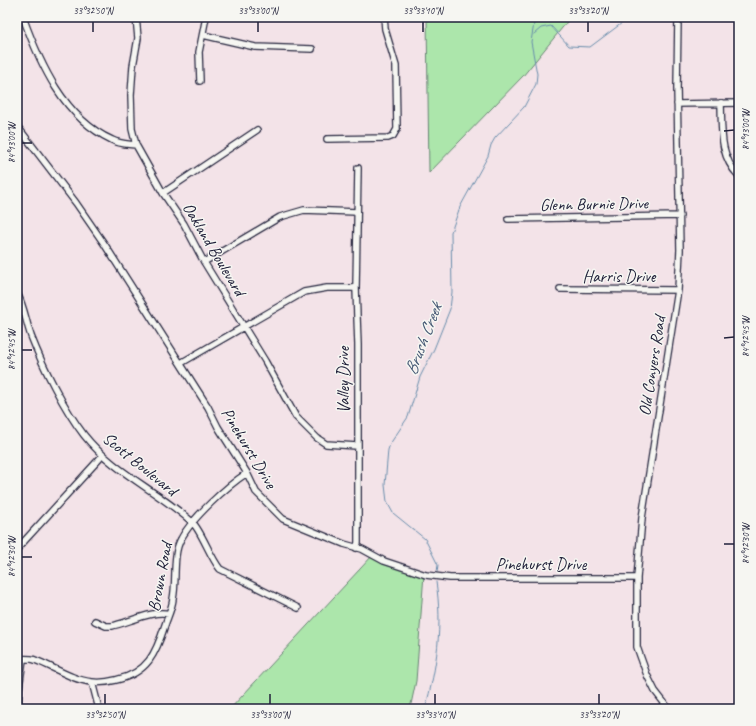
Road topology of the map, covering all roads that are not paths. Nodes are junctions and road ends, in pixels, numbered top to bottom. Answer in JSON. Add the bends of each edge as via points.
{"nodes":[{"id":1,"x":23,"y":17,"type":"edge"},
{"id":2,"x":136,"y":17,"type":"edge"},
{"id":3,"x":206,"y":17,"type":"edge"},
{"id":4,"x":384,"y":17,"type":"edge"},
{"id":5,"x":678,"y":17,"type":"edge"},
{"id":6,"x":203,"y":36,"type":"junction"},
{"id":7,"x":312,"y":49,"type":"dead end"},
{"id":8,"x":200,"y":81,"type":"dead end"},
{"id":9,"x":722,"y":103,"type":"junction"},
{"id":10,"x":739,"y":103,"type":"edge"},
{"id":11,"x":677,"y":104,"type":"junction"},
{"id":12,"x":17,"y":126,"type":"edge"},
{"id":13,"x":257,"y":130,"type":"dead end"},
{"id":14,"x":327,"y":139,"type":"dead end"},
{"id":15,"x":136,"y":145,"type":"junction"},
{"id":16,"x":358,"y":168,"type":"dead end"},
{"id":17,"x":739,"y":176,"type":"edge"},
{"id":18,"x":163,"y":193,"type":"junction"},
{"id":19,"x":357,"y":212,"type":"junction"},
{"id":20,"x":680,"y":216,"type":"junction"},
{"id":21,"x":508,"y":219,"type":"dead end"},
{"id":22,"x":204,"y":262,"type":"junction"},
{"id":23,"x":356,"y":288,"type":"junction"},
{"id":24,"x":560,"y":289,"type":"dead end"},
{"id":25,"x":678,"y":290,"type":"junction"},
{"id":26,"x":17,"y":293,"type":"edge"},
{"id":27,"x":245,"y":327,"type":"junction"},
{"id":28,"x":181,"y":363,"type":"junction"},
{"id":29,"x":357,"y":446,"type":"junction"},
{"id":30,"x":103,"y":455,"type":"junction"},
{"id":31,"x":248,"y":473,"type":"junction"},
{"id":32,"x":194,"y":523,"type":"junction"},
{"id":33,"x":356,"y":548,"type":"junction"},
{"id":34,"x":17,"y":549,"type":"edge"},
{"id":35,"x":637,"y":578,"type":"junction"},
{"id":36,"x":298,"y":608,"type":"dead end"},
{"id":37,"x":169,"y":614,"type":"junction"},
{"id":38,"x":95,"y":621,"type":"dead end"},
{"id":39,"x":20,"y":659,"type":"edge"},
{"id":40,"x":92,"y":682,"type":"junction"},
{"id":41,"x":18,"y":709,"type":"edge"},
{"id":42,"x":99,"y":709,"type":"edge"},
{"id":43,"x":669,"y":709,"type":"edge"}],
"edges":[{"from":1,"to":15,"type":"street","via":[[52,83],[79,116],[91,128],[113,141]]},
{"from":2,"to":15,"type":"street","name":"Oakland Boulevard","via":[[138,38],[131,95],[132,129]]},
{"from":3,"to":6,"type":"street"},
{"from":4,"to":14,"type":"street","via":[[396,66],[397,129],[393,136],[388,138]]},
{"from":5,"to":11,"type":"street","name":"Old Conyers Road"},
{"from":6,"to":7,"type":"street","via":[[255,47]]},
{"from":6,"to":8,"type":"street","via":[[199,52]]},
{"from":9,"to":10,"type":"street"},
{"from":9,"to":11,"type":"street"},
{"from":9,"to":17,"type":"street","via":[[723,151]]},
{"from":11,"to":20,"type":"street","name":"Old Conyers Road"},
{"from":12,"to":28,"type":"street","name":"Pinehurst Drive","via":[[97,233]]},
{"from":13,"to":18,"type":"street"},
{"from":15,"to":18,"type":"street","name":"Oakland Boulevard"},
{"from":16,"to":19,"type":"street","name":"Valley Drive"},
{"from":18,"to":22,"type":"street","name":"Oakland Boulevard","via":[[184,224]]},
{"from":19,"to":22,"type":"street","via":[[304,210],[280,217]]},
{"from":19,"to":23,"type":"street","name":"Valley Drive"},
{"from":20,"to":21,"type":"street","name":"Glenn Burnie Drive"},
{"from":20,"to":25,"type":"street","name":"Old Conyers Road"},
{"from":22,"to":27,"type":"street","name":"Oakland Boulevard"},
{"from":23,"to":27,"type":"street","via":[[310,290]]},
{"from":23,"to":29,"type":"street","name":"Valley Drive"},
{"from":24,"to":25,"type":"street","name":"Harris Drive"},
{"from":25,"to":35,"type":"street","name":"Old Conyers Road","via":[[642,518]]},
{"from":26,"to":30,"type":"street","name":"Scott Boulevard","via":[[32,338],[68,411],[83,434]]},
{"from":27,"to":28,"type":"street"},
{"from":27,"to":29,"type":"street","name":"Oakland Boulevard","via":[[290,408],[305,427],[326,444]]},
{"from":28,"to":31,"type":"street","name":"Pinehurst Drive"},
{"from":29,"to":33,"type":"street","name":"Valley Drive"},
{"from":30,"to":32,"type":"street","name":"Scott Boulevard"},
{"from":30,"to":34,"type":"street"},
{"from":31,"to":32,"type":"street","name":"Brown Road","via":[[234,482]]},
{"from":31,"to":33,"type":"street","name":"Pinehurst Drive","via":[[256,492],[283,519]]},
{"from":32,"to":36,"type":"street","name":"Scott Boulevard","via":[[213,561],[220,569]]},
{"from":32,"to":37,"type":"street","name":"Brown Road","via":[[181,539],[175,555],[173,599]]},
{"from":33,"to":35,"type":"street","name":"Pinehurst Drive","via":[[426,575],[450,578]]},
{"from":35,"to":43,"type":"street","name":"Old Conyers Road","via":[[637,647],[655,691]]},
{"from":37,"to":38,"type":"street","via":[[152,614],[112,626]]},
{"from":37,"to":40,"type":"street","name":"Brown Road","via":[[154,653],[143,668],[125,678]]},
{"from":39,"to":40,"type":"street","name":"Brown Road","via":[[34,660],[77,679]]},
{"from":39,"to":41,"type":"street"},
{"from":40,"to":42,"type":"street"}]}
